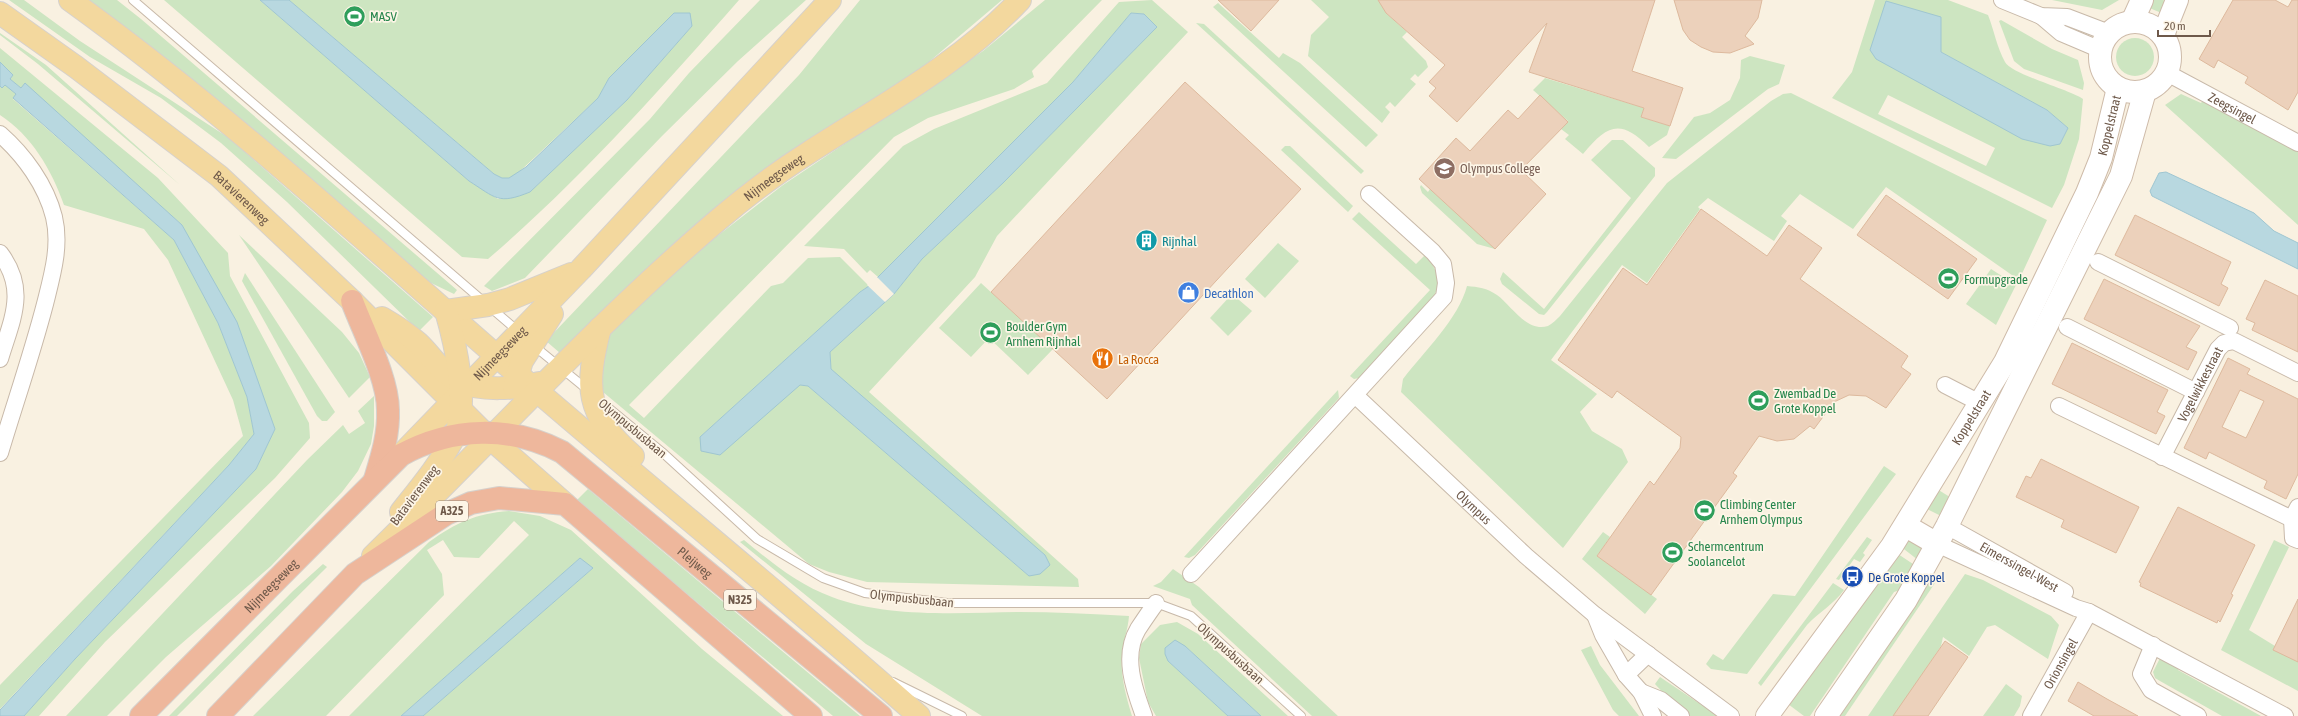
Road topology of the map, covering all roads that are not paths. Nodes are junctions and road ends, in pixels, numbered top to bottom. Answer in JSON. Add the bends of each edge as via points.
{"nodes":[{"id":1,"x":70,"y":0,"type":"edge"},
{"id":2,"x":133,"y":0,"type":"edge"},
{"id":3,"x":830,"y":0,"type":"edge"},
{"id":4,"x":1020,"y":0,"type":"edge"},
{"id":5,"x":2002,"y":0,"type":"edge"},
{"id":6,"x":2142,"y":0,"type":"edge"},
{"id":7,"x":2177,"y":0,"type":"edge"},
{"id":8,"x":0,"y":13,"type":"edge"},
{"id":9,"x":2132,"y":22,"type":"junction"},
{"id":10,"x":2163,"y":35,"type":"junction"},
{"id":11,"x":2105,"y":42,"type":"junction"},
{"id":12,"x":2167,"y":73,"type":"junction"},
{"id":13,"x":2118,"y":88,"type":"junction"},
{"id":14,"x":2145,"y":91,"type":"junction"},
{"id":15,"x":0,"y":134,"type":"edge"},
{"id":16,"x":2298,"y":142,"type":"edge"},
{"id":17,"x":1369,"y":194,"type":"dead end"},
{"id":18,"x":0,"y":253,"type":"edge"},
{"id":19,"x":2098,"y":262,"type":"dead end"},
{"id":20,"x":581,"y":269,"type":"junction"},
{"id":21,"x":352,"y":301,"type":"junction"},
{"id":22,"x":488,"y":305,"type":"junction"},
{"id":23,"x":446,"y":311,"type":"junction"},
{"id":24,"x":2067,"y":327,"type":"dead end"},
{"id":25,"x":600,"y":328,"type":"junction"},
{"id":26,"x":2230,"y":328,"type":"dead end"},
{"id":27,"x":526,"y":338,"type":"junction"},
{"id":28,"x":497,"y":356,"type":"junction"},
{"id":29,"x":0,"y":359,"type":"edge"},
{"id":30,"x":2298,"y":373,"type":"edge"},
{"id":31,"x":534,"y":381,"type":"junction"},
{"id":32,"x":1945,"y":385,"type":"dead end"},
{"id":33,"x":2196,"y":392,"type":"junction"},
{"id":34,"x":591,"y":393,"type":"junction"},
{"id":35,"x":461,"y":394,"type":"junction"},
{"id":36,"x":1356,"y":396,"type":"junction"},
{"id":37,"x":1980,"y":403,"type":"junction"},
{"id":38,"x":2059,"y":406,"type":"dead end"},
{"id":39,"x":497,"y":432,"type":"junction"},
{"id":40,"x":455,"y":436,"type":"junction"},
{"id":41,"x":0,"y":453,"type":"edge"},
{"id":42,"x":401,"y":455,"type":"junction"},
{"id":43,"x":2162,"y":457,"type":"junction"},
{"id":44,"x":375,"y":480,"type":"junction"},
{"id":45,"x":565,"y":504,"type":"junction"},
{"id":46,"x":2295,"y":513,"type":"edge"},
{"id":47,"x":684,"y":514,"type":"junction"},
{"id":48,"x":1911,"y":518,"type":"junction"},
{"id":49,"x":1942,"y":535,"type":"junction"},
{"id":50,"x":2298,"y":540,"type":"edge"},
{"id":51,"x":355,"y":574,"type":"junction"},
{"id":52,"x":1191,"y":574,"type":"dead end"},
{"id":53,"x":1156,"y":603,"type":"junction"},
{"id":54,"x":2089,"y":612,"type":"junction"},
{"id":55,"x":1595,"y":615,"type":"junction"},
{"id":56,"x":2153,"y":645,"type":"junction"},
{"id":57,"x":1648,"y":654,"type":"junction"},
{"id":58,"x":867,"y":670,"type":"junction"},
{"id":59,"x":1626,"y":675,"type":"junction"},
{"id":60,"x":1641,"y":692,"type":"junction"},
{"id":61,"x":141,"y":716,"type":"edge"},
{"id":62,"x":218,"y":716,"type":"edge"},
{"id":63,"x":811,"y":716,"type":"edge"},
{"id":64,"x":882,"y":716,"type":"edge"},
{"id":65,"x":919,"y":716,"type":"edge"},
{"id":66,"x":962,"y":716,"type":"edge"},
{"id":67,"x":1144,"y":716,"type":"edge"},
{"id":68,"x":1301,"y":716,"type":"edge"},
{"id":69,"x":1653,"y":716,"type":"edge"},
{"id":70,"x":1681,"y":716,"type":"edge"},
{"id":71,"x":1731,"y":716,"type":"edge"},
{"id":72,"x":1767,"y":716,"type":"edge"},
{"id":73,"x":1826,"y":716,"type":"edge"},
{"id":74,"x":2031,"y":716,"type":"edge"},
{"id":75,"x":2198,"y":716,"type":"edge"},
{"id":76,"x":2285,"y":716,"type":"edge"}],
"edges":[{"from":1,"to":23,"type":"main road","via":[[175,80]]},
{"from":2,"to":22,"type":"lane"},
{"from":3,"to":20,"type":"main road","name":"Nijmeegseweg"},
{"from":4,"to":25,"type":"main road","name":"Nijmeegseweg","via":[[1005,17],[951,60],[805,154],[719,219]]},
{"from":5,"to":11,"type":"street","via":[[2041,16],[2067,17]]},
{"from":6,"to":9,"type":"street"},
{"from":7,"to":10,"type":"street"},
{"from":8,"to":21,"type":"main road","name":"Batavierenweg","via":[[76,67],[219,176]]},
{"from":9,"to":10,"type":"street","via":[[2154,27]]},
{"from":9,"to":11,"type":"street","via":[[2119,26]]},
{"from":10,"to":12,"type":"street","via":[[2170,58]]},
{"from":11,"to":13,"type":"street","via":[[2100,58],[2103,72]]},
{"from":12,"to":14,"type":"street","via":[[2154,87]]},
{"from":12,"to":16,"type":"street","name":"Zeegsingel"},
{"from":13,"to":14,"type":"street"},
{"from":13,"to":37,"type":"street","name":"Koppelstraat","via":[[2101,158],[2087,193],[2005,362]]},
{"from":14,"to":49,"type":"street","name":"Koppelstraat","via":[[2121,176]]},
{"from":15,"to":41,"type":"street","via":[[26,160],[46,195],[54,218],[56,241],[54,266],[40,324]]},
{"from":17,"to":36,"type":"street","via":[[1433,252],[1443,264],[1446,283],[1444,297]]},
{"from":18,"to":29,"type":"street","via":[[13,272],[17,289],[16,309]]},
{"from":19,"to":26,"type":"street"},
{"from":20,"to":22,"type":"main road","via":[[527,293]]},
{"from":20,"to":27,"type":"main road","name":"Nijmeegseweg"},
{"from":21,"to":35,"type":"main road","name":"Batavierenweg"},
{"from":21,"to":44,"type":"highway","via":[[382,378],[388,409],[387,430]]},
{"from":22,"to":23,"type":"main road"},
{"from":22,"to":27,"type":"lane"},
{"from":23,"to":28,"type":"main road"},
{"from":23,"to":35,"type":"main road","name":"Batavierenweg","via":[[455,342]]},
{"from":24,"to":33,"type":"street"},
{"from":25,"to":31,"type":"main road","name":"Nijmeegseweg"},
{"from":25,"to":34,"type":"main road","via":[[590,378]]},
{"from":27,"to":28,"type":"main road","name":"Nijmeegseweg"},
{"from":27,"to":31,"type":"main road","name":"Nijmeegseweg"},
{"from":27,"to":31,"type":"lane"},
{"from":28,"to":31,"type":"main road","number":"N325"},
{"from":28,"to":35,"type":"main road","name":"Nijmeegseweg"},
{"from":30,"to":33,"type":"street","name":"Vogelwikkestraat","via":[[2234,341],[2224,343],[2218,349]]},
{"from":31,"to":34,"type":"lane","name":"Olympusbusbaan"},
{"from":31,"to":35,"type":"main road","name":"Nijmeegseweg"},
{"from":31,"to":39,"type":"main road","name":"Nijmeegseweg","number":"A325"},
{"from":31,"to":47,"type":"main road","number":"N325","via":[[618,462]]},
{"from":32,"to":37,"type":"street"},
{"from":33,"to":43,"type":"street","name":"Vogelwikkestraat"},
{"from":34,"to":47,"type":"main road","via":[[604,427],[643,465]]},
{"from":34,"to":53,"type":"lane","name":"Olympusbusbaan","via":[[662,452],[757,539],[823,578],[865,593],[947,603]]},
{"from":35,"to":39,"type":"main road","name":"Batavierenweg"},
{"from":35,"to":40,"type":"main road","name":"Batavierenweg"},
{"from":35,"to":42,"type":"main road","name":"Nijmeegseweg"},
{"from":36,"to":52,"type":"street"},
{"from":36,"to":55,"type":"street","name":"Olympus","via":[[1526,556]]},
{"from":37,"to":48,"type":"street","name":"Koppelstraat"},
{"from":38,"to":43,"type":"street"},
{"from":39,"to":40,"type":"highway","name":"Nijmeegseweg"},
{"from":39,"to":45,"type":"main road","via":[[511,456]]},
{"from":39,"to":51,"type":"main road","name":"Nijmeegseweg","number":"A325"},
{"from":39,"to":64,"type":"highway","name":"Pleijweg","number":"N325","via":[[545,443],[562,452]]},
{"from":40,"to":42,"type":"highway","name":"Nijmeegseweg","via":[[419,445]]},
{"from":40,"to":51,"type":"main road","name":"Batavierenweg","via":[[435,468]]},
{"from":42,"to":44,"type":"highway","name":"Nijmeegseweg"},
{"from":43,"to":46,"type":"street"},
{"from":44,"to":61,"type":"highway","name":"Nijmeegseweg"},
{"from":45,"to":51,"type":"highway","name":"Nijmeegseweg","number":"A325","via":[[499,498],[471,503],[446,514]]},
{"from":45,"to":63,"type":"highway"},
{"from":46,"to":50,"type":"street","via":[[2293,538]]},
{"from":47,"to":58,"type":"main road","number":"N325"},
{"from":48,"to":49,"type":"street"},
{"from":48,"to":72,"type":"street","name":"Koppelstraat"},
{"from":49,"to":54,"type":"street","name":"Eimerssingel-West","via":[[2081,601]]},
{"from":49,"to":73,"type":"street","name":"Koppelstraat","via":[[1906,600]]},
{"from":51,"to":62,"type":"highway","name":"Nijmeegseweg","number":"A325"},
{"from":53,"to":67,"type":"street","via":[[1138,630],[1131,648],[1131,680]]},
{"from":53,"to":68,"type":"lane","name":"Olympusbusbaan","via":[[1191,616]]},
{"from":54,"to":56,"type":"street","name":"Eimerssingel-West"},
{"from":54,"to":74,"type":"street","name":"Orionsingel"},
{"from":55,"to":57,"type":"street","name":"Olympus"},
{"from":55,"to":59,"type":"street","name":"Olympus","via":[[1603,635]]},
{"from":56,"to":75,"type":"street","via":[[2141,674],[2151,690]]},
{"from":56,"to":76,"type":"street","name":"Eimerssingel-West"},
{"from":57,"to":59,"type":"street"},
{"from":57,"to":71,"type":"street","name":"Olympus"},
{"from":58,"to":65,"type":"main road","number":"N325"},
{"from":58,"to":66,"type":"lane","number":"N325"},
{"from":59,"to":60,"type":"street","name":"Olympus"},
{"from":60,"to":69,"type":"street","name":"Olympus"},
{"from":60,"to":70,"type":"street","name":"Olympus","via":[[1660,700]]}]}
